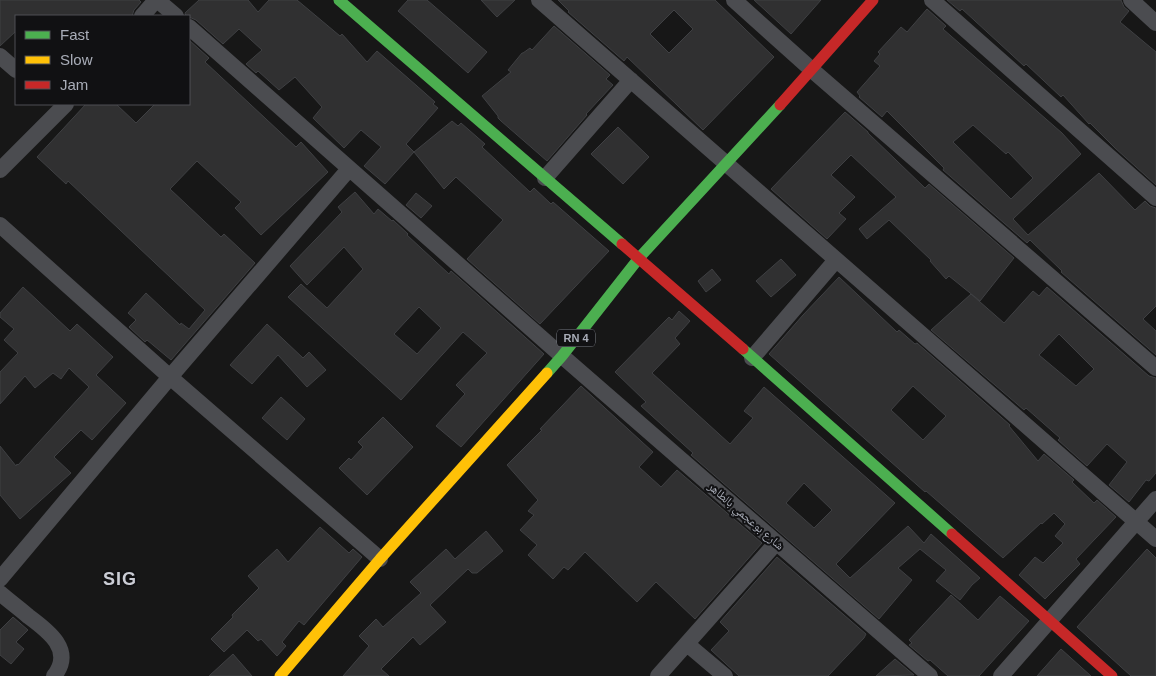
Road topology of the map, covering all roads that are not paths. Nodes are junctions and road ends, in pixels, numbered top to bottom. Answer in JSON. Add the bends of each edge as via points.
{"nodes":[{"id":1,"x":157,"y":0,"type":"edge"},
{"id":2,"x":340,"y":0,"type":"edge"},
{"id":3,"x":539,"y":0,"type":"edge"},
{"id":4,"x":734,"y":0,"type":"edge"},
{"id":5,"x":872,"y":0,"type":"edge"},
{"id":6,"x":932,"y":0,"type":"edge"},
{"id":7,"x":1131,"y":0,"type":"edge"},
{"id":8,"x":143,"y":15,"type":"edge"},
{"id":9,"x":175,"y":15,"type":"edge"},
{"id":10,"x":1156,"y":23,"type":"edge"},
{"id":11,"x":190,"y":28,"type":"edge"},
{"id":12,"x":0,"y":56,"type":"edge"},
{"id":13,"x":15,"y":69,"type":"edge"},
{"id":14,"x":812,"y":70,"type":"junction"},
{"id":15,"x":631,"y":80,"type":"junction"},
{"id":16,"x":62,"y":105,"type":"edge"},
{"id":17,"x":726,"y":164,"type":"junction"},
{"id":18,"x":349,"y":169,"type":"junction"},
{"id":19,"x":0,"y":170,"type":"edge"},
{"id":20,"x":545,"y":178,"type":"junction"},
{"id":21,"x":1156,"y":198,"type":"edge"},
{"id":22,"x":0,"y":225,"type":"edge"},
{"id":23,"x":639,"y":258,"type":"junction"},
{"id":24,"x":836,"y":260,"type":"junction"},
{"id":25,"x":562,"y":356,"type":"junction"},
{"id":26,"x":752,"y":358,"type":"junction"},
{"id":27,"x":1156,"y":368,"type":"edge"},
{"id":28,"x":170,"y":377,"type":"junction"},
{"id":29,"x":1156,"y":499,"type":"edge"},
{"id":30,"x":1136,"y":521,"type":"junction"},
{"id":31,"x":1156,"y":539,"type":"edge"},
{"id":32,"x":776,"y":543,"type":"junction"},
{"id":33,"x":380,"y":559,"type":"junction"},
{"id":34,"x":0,"y":579,"type":"edge"},
{"id":35,"x":0,"y":593,"type":"edge"},
{"id":36,"x":1049,"y":621,"type":"junction"},
{"id":37,"x":687,"y":644,"type":"junction"},
{"id":38,"x":54,"y":676,"type":"edge"},
{"id":39,"x":280,"y":676,"type":"edge"},
{"id":40,"x":658,"y":676,"type":"edge"},
{"id":41,"x":725,"y":676,"type":"edge"},
{"id":42,"x":930,"y":676,"type":"edge"},
{"id":43,"x":1000,"y":676,"type":"edge"},
{"id":44,"x":1112,"y":676,"type":"edge"}],
"edges":[{"from":1,"to":8,"type":"street"},
{"from":1,"to":9,"type":"street"},
{"from":2,"to":20,"type":"street"},
{"from":3,"to":15,"type":"street"},
{"from":4,"to":14,"type":"street"},
{"from":5,"to":14,"type":"street","number":"RN 4"},
{"from":6,"to":21,"type":"street"},
{"from":7,"to":10,"type":"street"},
{"from":11,"to":18,"type":"street","name":"شارع بوعجمي بالطاهر"},
{"from":12,"to":13,"type":"street"},
{"from":14,"to":17,"type":"street","number":"RN 4"},
{"from":14,"to":27,"type":"street"},
{"from":15,"to":17,"type":"street"},
{"from":15,"to":20,"type":"street"},
{"from":16,"to":19,"type":"street"},
{"from":17,"to":23,"type":"street","number":"RN 4"},
{"from":17,"to":24,"type":"street"},
{"from":18,"to":25,"type":"street","name":"شارع بوعجمي بالطاهر"},
{"from":18,"to":28,"type":"street"},
{"from":20,"to":23,"type":"street"},
{"from":22,"to":28,"type":"street"},
{"from":23,"to":25,"type":"street","number":"RN 4"},
{"from":23,"to":26,"type":"street"},
{"from":24,"to":26,"type":"street"},
{"from":24,"to":30,"type":"street"},
{"from":25,"to":32,"type":"street","name":"شارع بوعجمي بالطاهر"},
{"from":25,"to":33,"type":"street","number":"RN 4"},
{"from":26,"to":36,"type":"street"},
{"from":28,"to":33,"type":"street"},
{"from":28,"to":34,"type":"street"},
{"from":29,"to":30,"type":"street"},
{"from":30,"to":31,"type":"street"},
{"from":30,"to":36,"type":"street"},
{"from":32,"to":37,"type":"street"},
{"from":32,"to":42,"type":"street","name":"شارع بوعجمي بالطاهر"},
{"from":33,"to":39,"type":"street","number":"RN 4"},
{"from":35,"to":38,"type":"street","via":[[44,628],[58,645],[62,663]]},
{"from":36,"to":43,"type":"street"},
{"from":36,"to":44,"type":"street"},
{"from":37,"to":40,"type":"street"},
{"from":37,"to":41,"type":"street"}]}
